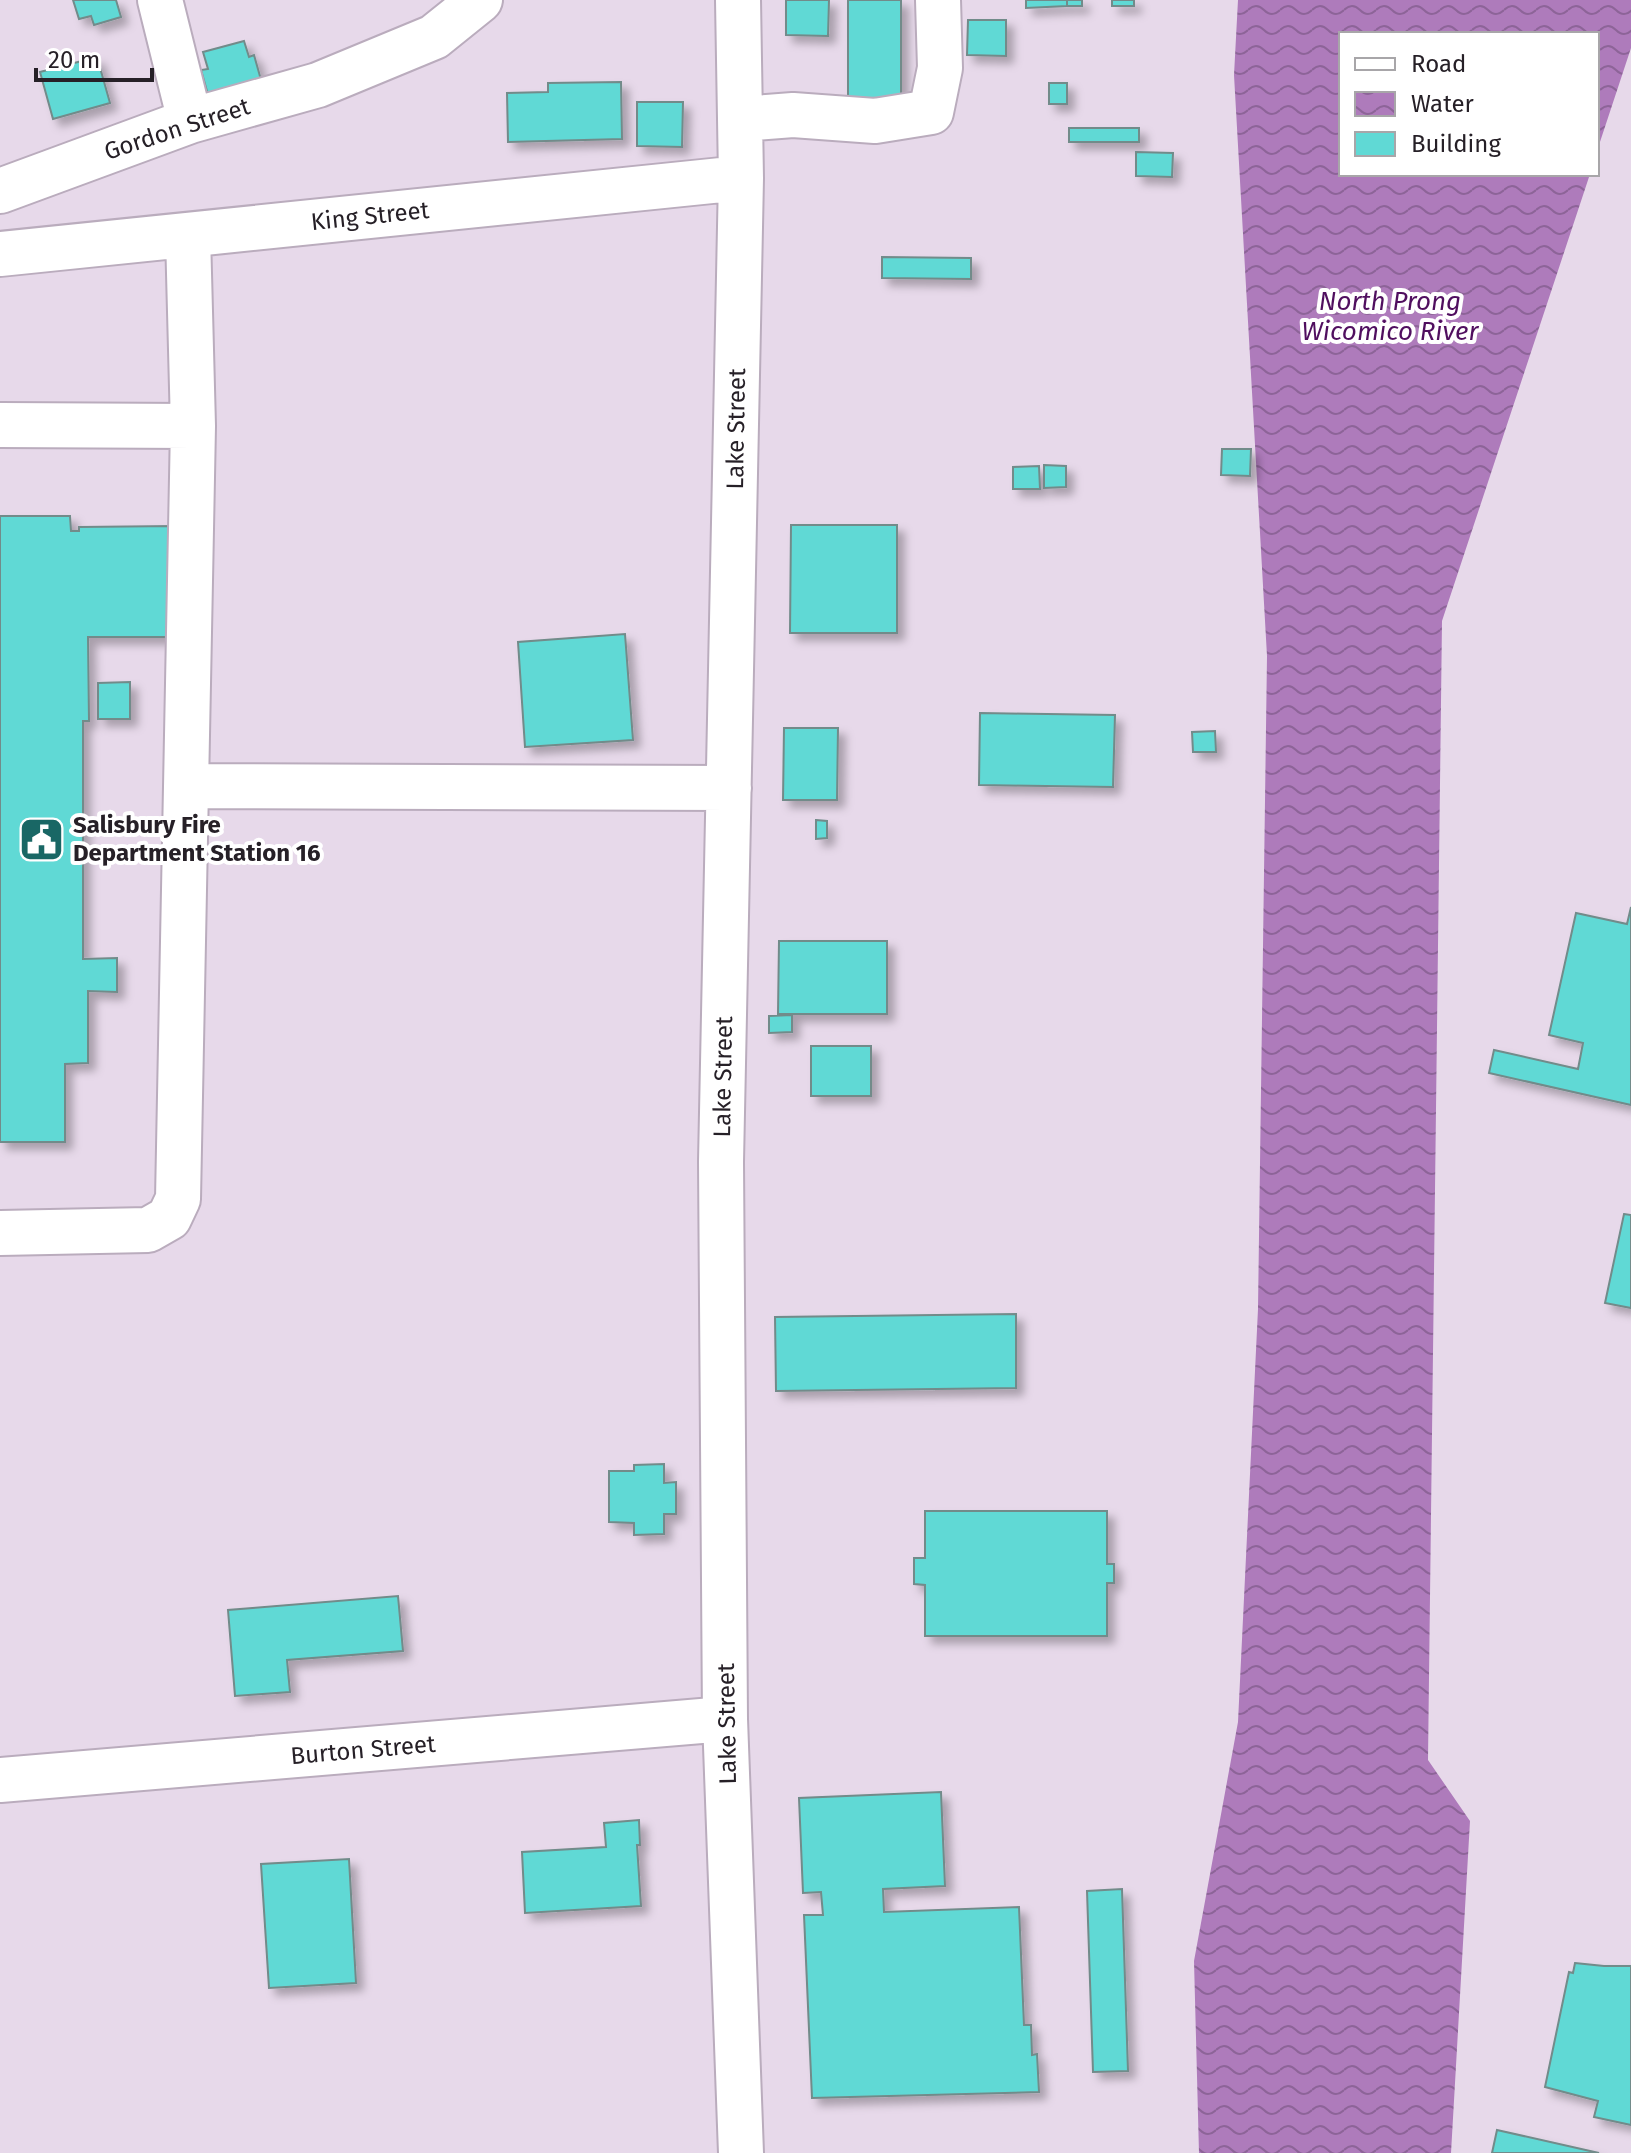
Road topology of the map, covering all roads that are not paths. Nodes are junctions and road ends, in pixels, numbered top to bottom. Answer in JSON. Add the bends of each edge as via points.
{"nodes":[{"id":1,"x":160,"y":0,"type":"edge"},
{"id":2,"x":480,"y":0,"type":"edge"},
{"id":3,"x":738,"y":0,"type":"edge"},
{"id":4,"x":938,"y":0,"type":"edge"},
{"id":5,"x":740,"y":119,"type":"junction"},
{"id":6,"x":190,"y":121,"type":"junction"},
{"id":7,"x":741,"y":178,"type":"junction"},
{"id":8,"x":0,"y":191,"type":"edge"},
{"id":9,"x":188,"y":235,"type":"junction"},
{"id":10,"x":0,"y":254,"type":"edge"},
{"id":11,"x":0,"y":425,"type":"edge"},
{"id":12,"x":193,"y":426,"type":"junction"},
{"id":13,"x":186,"y":786,"type":"junction"},
{"id":14,"x":729,"y":788,"type":"junction"},
{"id":15,"x":0,"y":1233,"type":"edge"},
{"id":16,"x":725,"y":1719,"type":"junction"},
{"id":17,"x":0,"y":1780,"type":"edge"},
{"id":18,"x":741,"y":2153,"type":"edge"}],
"edges":[{"from":1,"to":6,"type":"street"},
{"from":2,"to":6,"type":"street","name":"Gordon Street","via":[[434,37],[318,85]]},
{"from":3,"to":5,"type":"street","name":"Lake Street"},
{"from":4,"to":5,"type":"street","via":[[940,68],[931,112],[875,121],[793,115]]},
{"from":5,"to":7,"type":"street","name":"Lake Street"},
{"from":6,"to":8,"type":"street","name":"Gordon Street"},
{"from":7,"to":9,"type":"street","name":"King Street"},
{"from":7,"to":14,"type":"street","name":"Lake Street"},
{"from":9,"to":10,"type":"street","name":"King Street"},
{"from":9,"to":12,"type":"street"},
{"from":11,"to":12,"type":"street"},
{"from":12,"to":13,"type":"street"},
{"from":13,"to":14,"type":"street"},
{"from":13,"to":15,"type":"street","via":[[180,1186],[175,1209],[148,1230]]},
{"from":14,"to":16,"type":"street","name":"Lake Street","via":[[721,1162]]},
{"from":16,"to":17,"type":"street","name":"Burton Street"},
{"from":16,"to":18,"type":"street","name":"Lake Street"}]}
